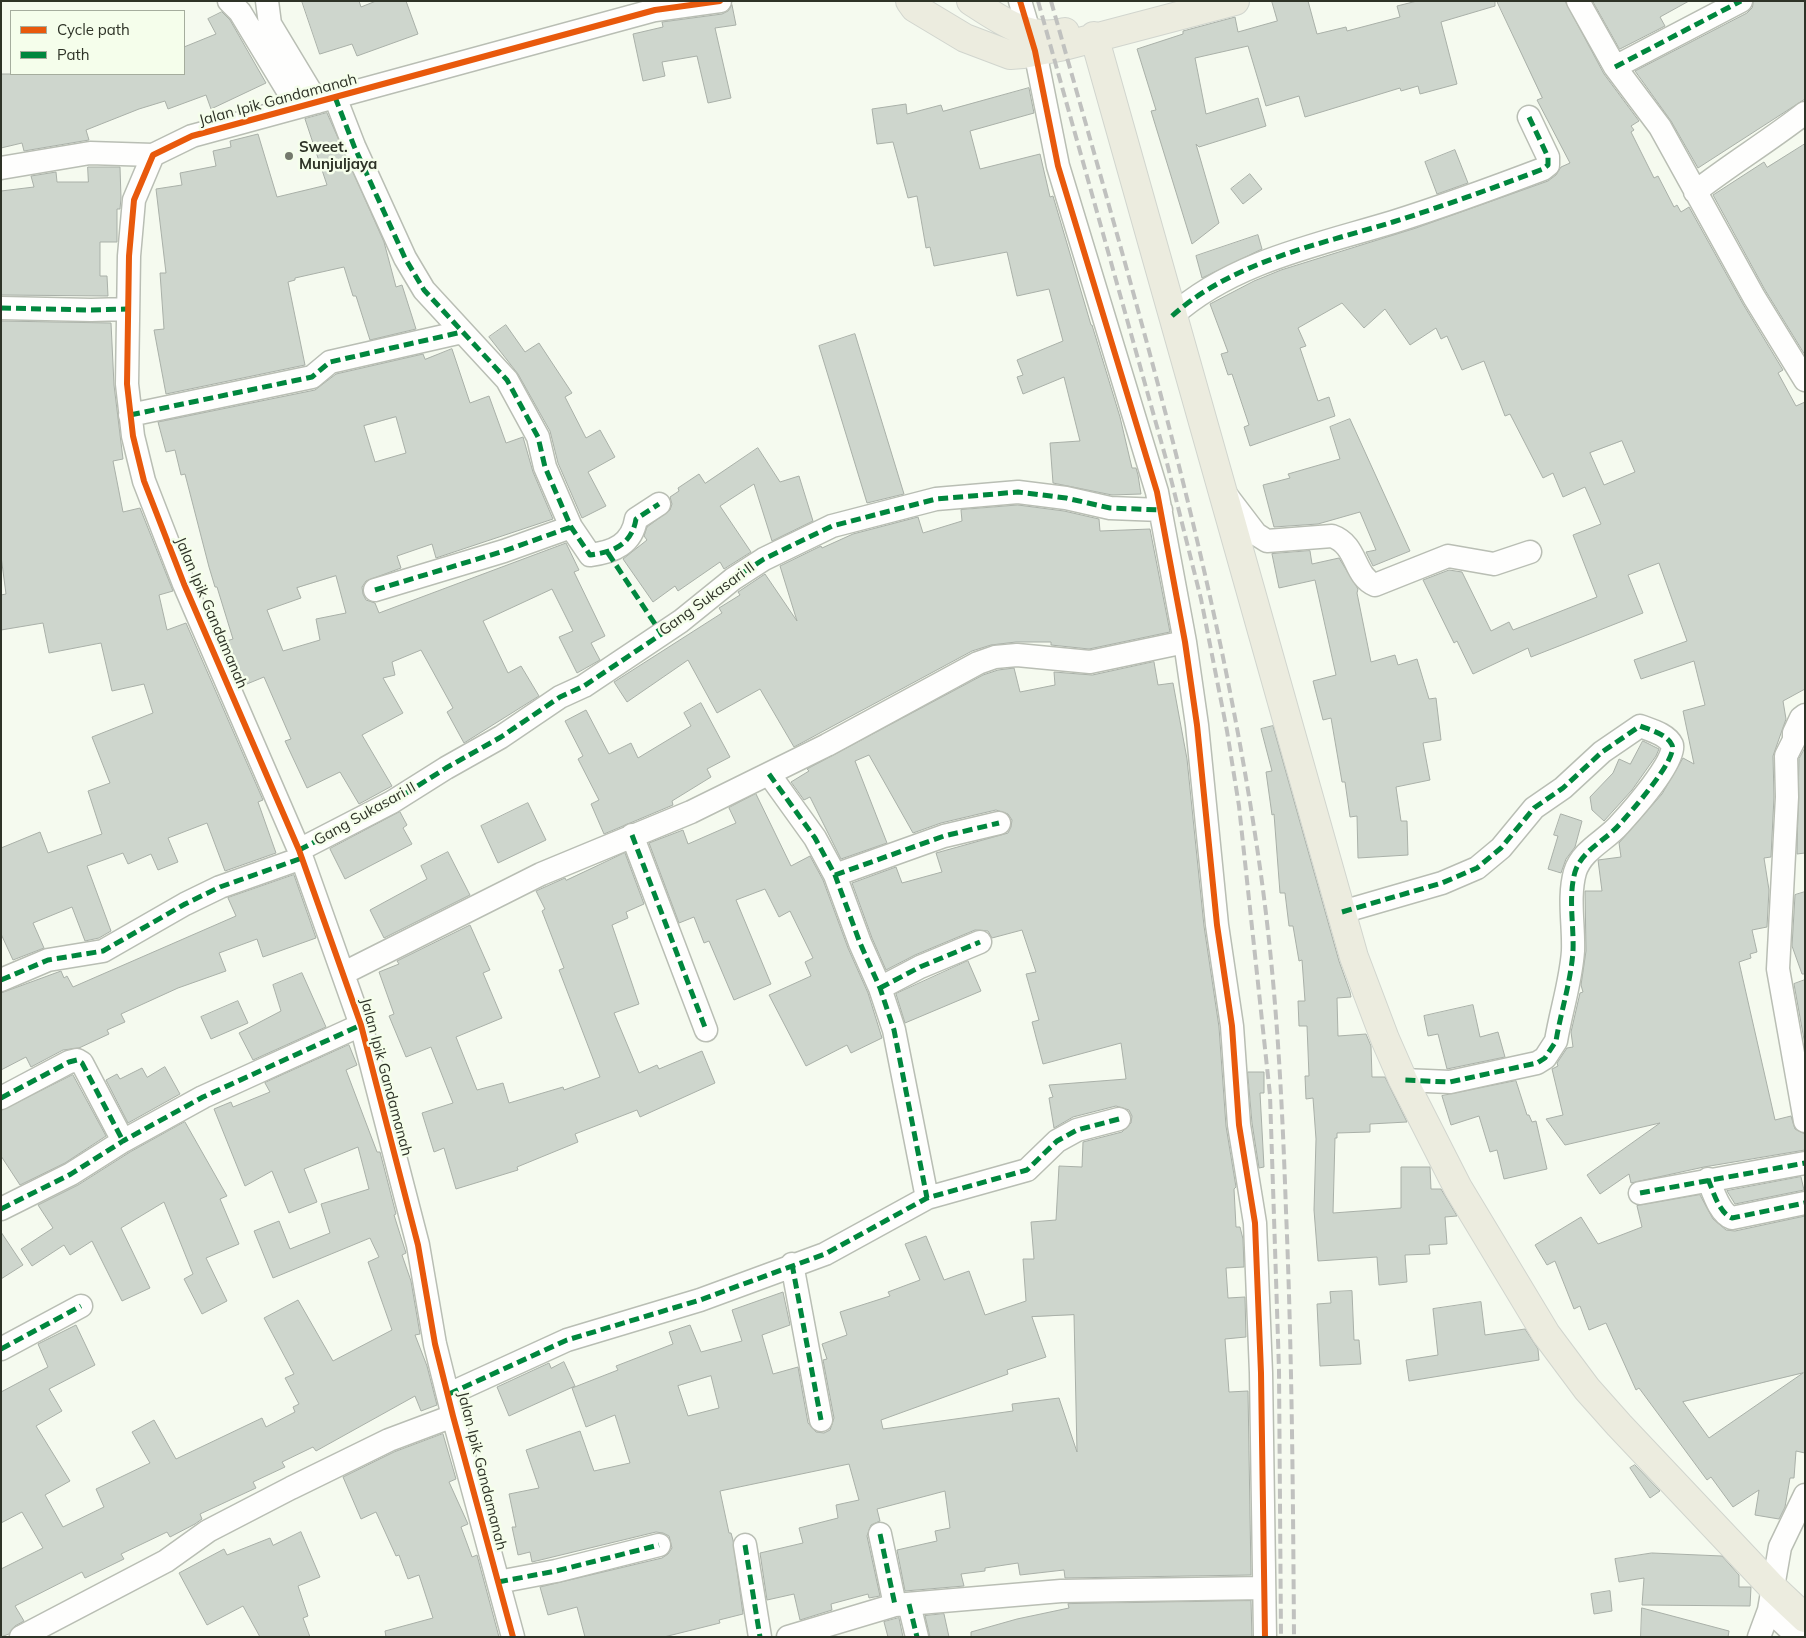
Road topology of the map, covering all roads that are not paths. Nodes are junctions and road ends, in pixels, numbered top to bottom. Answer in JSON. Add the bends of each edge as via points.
{"nodes":[{"id":1,"x":229,"y":1,"type":"edge"},
{"id":2,"x":267,"y":1,"type":"edge"},
{"id":3,"x":720,"y":1,"type":"edge"},
{"id":4,"x":910,"y":1,"type":"edge"},
{"id":5,"x":972,"y":1,"type":"edge"},
{"id":6,"x":1020,"y":1,"type":"edge"},
{"id":7,"x":1188,"y":1,"type":"edge"},
{"id":8,"x":1235,"y":1,"type":"edge"},
{"id":9,"x":1578,"y":1,"type":"edge"},
{"id":10,"x":1741,"y":1,"type":"edge"},
{"id":11,"x":1094,"y":36,"type":"junction"},
{"id":12,"x":1032,"y":42,"type":"junction"},
{"id":13,"x":1615,"y":67,"type":"junction"},
{"id":14,"x":316,"y":102,"type":"junction"},
{"id":15,"x":1805,"y":113,"type":"edge"},
{"id":16,"x":1529,"y":117,"type":"dead end"},
{"id":17,"x":153,"y":155,"type":"junction"},
{"id":18,"x":1,"y":168,"type":"edge"},
{"id":19,"x":1695,"y":192,"type":"junction"},
{"id":20,"x":1,"y":308,"type":"edge"},
{"id":21,"x":127,"y":309,"type":"junction"},
{"id":22,"x":1172,"y":316,"type":"junction"},
{"id":23,"x":462,"y":332,"type":"junction"},
{"id":24,"x":1805,"y":380,"type":"edge"},
{"id":25,"x":130,"y":415,"type":"junction"},
{"id":26,"x":1219,"y":485,"type":"junction"},
{"id":27,"x":659,"y":504,"type":"dead end"},
{"id":28,"x":1161,"y":510,"type":"junction"},
{"id":29,"x":571,"y":527,"type":"junction"},
{"id":30,"x":1530,"y":552,"type":"dead end"},
{"id":31,"x":376,"y":590,"type":"dead end"},
{"id":32,"x":1185,"y":642,"type":"junction"},
{"id":33,"x":1805,"y":715,"type":"edge"},
{"id":34,"x":769,"y":774,"type":"junction"},
{"id":35,"x":999,"y":823,"type":"dead end"},
{"id":36,"x":632,"y":835,"type":"junction"},
{"id":37,"x":301,"y":854,"type":"junction"},
{"id":38,"x":835,"y":875,"type":"junction"},
{"id":39,"x":1342,"y":912,"type":"junction"},
{"id":40,"x":980,"y":942,"type":"dead end"},
{"id":41,"x":344,"y":972,"type":"junction"},
{"id":42,"x":1,"y":980,"type":"edge"},
{"id":43,"x":880,"y":988,"type":"junction"},
{"id":44,"x":361,"y":1025,"type":"junction"},
{"id":45,"x":706,"y":1030,"type":"dead end"},
{"id":46,"x":1403,"y":1080,"type":"junction"},
{"id":47,"x":1,"y":1098,"type":"edge"},
{"id":48,"x":1119,"y":1119,"type":"dead end"},
{"id":49,"x":1805,"y":1121,"type":"edge"},
{"id":50,"x":123,"y":1141,"type":"junction"},
{"id":51,"x":1805,"y":1163,"type":"edge"},
{"id":52,"x":1708,"y":1179,"type":"junction"},
{"id":53,"x":1640,"y":1193,"type":"dead end"},
{"id":54,"x":928,"y":1198,"type":"junction"},
{"id":55,"x":1805,"y":1203,"type":"edge"},
{"id":56,"x":1,"y":1209,"type":"edge"},
{"id":57,"x":792,"y":1264,"type":"junction"},
{"id":58,"x":81,"y":1306,"type":"dead end"},
{"id":59,"x":1,"y":1349,"type":"edge"},
{"id":60,"x":449,"y":1394,"type":"junction"},
{"id":61,"x":453,"y":1416,"type":"junction"},
{"id":62,"x":821,"y":1420,"type":"dead end"},
{"id":63,"x":1805,"y":1495,"type":"edge"},
{"id":64,"x":880,"y":1534,"type":"dead end"},
{"id":65,"x":659,"y":1545,"type":"dead end"},
{"id":66,"x":745,"y":1545,"type":"dead end"},
{"id":67,"x":498,"y":1582,"type":"junction"},
{"id":68,"x":1264,"y":1588,"type":"junction"},
{"id":69,"x":902,"y":1604,"type":"junction"},
{"id":70,"x":1789,"y":1606,"type":"edge"},
{"id":71,"x":22,"y":1637,"type":"edge"},
{"id":72,"x":513,"y":1637,"type":"edge"},
{"id":73,"x":760,"y":1637,"type":"edge"},
{"id":74,"x":788,"y":1637,"type":"edge"},
{"id":75,"x":917,"y":1637,"type":"edge"},
{"id":76,"x":1264,"y":1637,"type":"edge"},
{"id":77,"x":1759,"y":1637,"type":"edge"},
{"id":78,"x":1798,"y":1637,"type":"edge"}],
"edges":[{"from":1,"to":14,"type":"street"},
{"from":2,"to":14,"type":"street","via":[[270,24]]},
{"from":3,"to":14,"type":"street","name":"Jalan Ipik Gandamanah","via":[[655,10]]},
{"from":4,"to":12,"type":"main road","via":[[915,8],[965,38],[1010,55],[1023,54]]},
{"from":5,"to":12,"type":"main road"},
{"from":6,"to":12,"type":"street"},
{"from":7,"to":12,"type":"main road"},
{"from":8,"to":11,"type":"main road"},
{"from":9,"to":13,"type":"street"},
{"from":10,"to":13,"type":"street"},
{"from":11,"to":12,"type":"main road","via":[[1064,46]]},
{"from":11,"to":22,"type":"main road"},
{"from":12,"to":28,"type":"street","via":[[1058,166]]},
{"from":13,"to":19,"type":"street","via":[[1660,127]]},
{"from":14,"to":17,"type":"street","name":"Jalan Ipik Gandamanah","via":[[192,136]]},
{"from":14,"to":23,"type":"street","via":[[354,146],[405,258],[424,290]]},
{"from":15,"to":19,"type":"street"},
{"from":16,"to":22,"type":"street","via":[[1548,157],[1548,165],[1543,169],[1424,212],[1284,253],[1190,300]]},
{"from":17,"to":18,"type":"street","via":[[90,153]]},
{"from":17,"to":21,"type":"street","name":"Jalan Ipik Gandamanah","via":[[134,200]]},
{"from":19,"to":24,"type":"street"},
{"from":20,"to":21,"type":"street"},
{"from":21,"to":25,"type":"street","name":"Jalan Ipik Gandamanah"},
{"from":22,"to":26,"type":"main road"},
{"from":23,"to":25,"type":"street","via":[[330,362],[312,377]]},
{"from":23,"to":29,"type":"street","via":[[507,380],[538,437],[545,467]]},
{"from":25,"to":37,"type":"street","name":"Jalan Ipik Gandamanah","via":[[144,481],[184,584]]},
{"from":26,"to":30,"type":"street","via":[[1256,534],[1267,541],[1332,536],[1341,539],[1348,546],[1365,580],[1375,585],[1448,556],[1494,564]]},
{"from":26,"to":39,"type":"main road"},
{"from":27,"to":29,"type":"street","via":[[636,519],[634,532],[608,553],[590,555]]},
{"from":28,"to":32,"type":"street"},
{"from":28,"to":37,"type":"street","name":"Gang Sukasari II","via":[[1110,508],[1018,492],[936,499],[832,526],[764,559],[732,579],[681,621],[584,686],[560,697],[501,737]]},
{"from":29,"to":31,"type":"street"},
{"from":32,"to":34,"type":"street","via":[[1090,662],[1017,655],[996,657],[933,686]]},
{"from":32,"to":68,"type":"street","via":[[1197,725],[1217,925],[1232,1026],[1239,1125],[1255,1223]]},
{"from":33,"to":49,"type":"street","via":[[1797,725],[1786,756],[1778,969]]},
{"from":34,"to":36,"type":"street","via":[[691,812]]},
{"from":34,"to":38,"type":"street","via":[[815,838]]},
{"from":35,"to":38,"type":"street","via":[[944,836]]},
{"from":36,"to":41,"type":"street","via":[[541,874]]},
{"from":36,"to":45,"type":"street"},
{"from":37,"to":41,"type":"street","name":"Jalan Ipik Gandamanah"},
{"from":37,"to":42,"type":"street","name":"Gang Sukasari II","via":[[185,904],[103,951],[48,960]]},
{"from":38,"to":43,"type":"street"},
{"from":39,"to":46,"type":"main road","via":[[1367,993]]},
{"from":39,"to":46,"type":"street","via":[[1442,883],[1477,868],[1501,848],[1534,808],[1563,788],[1602,752],[1640,726],[1671,742],[1671,758],[1662,771],[1618,826],[1579,862],[1573,887],[1573,952],[1556,1040],[1549,1053],[1537,1063],[1450,1082]]},
{"from":40,"to":43,"type":"street"},
{"from":41,"to":44,"type":"street","name":"Jalan Ipik Gandamanah"},
{"from":43,"to":54,"type":"street","via":[[894,1030]]},
{"from":44,"to":50,"type":"street","via":[[203,1097]]},
{"from":44,"to":60,"type":"street","name":"Jalan Ipik Gandamanah","via":[[418,1245],[435,1344]]},
{"from":46,"to":70,"type":"main road","via":[[1458,1188],[1551,1340],[1618,1425]]},
{"from":47,"to":50,"type":"street","via":[[76,1060],[82,1063]]},
{"from":48,"to":54,"type":"street","via":[[1076,1130],[1057,1141],[1027,1170]]},
{"from":50,"to":56,"type":"street","via":[[71,1174]]},
{"from":51,"to":52,"type":"street"},
{"from":52,"to":53,"type":"street"},
{"from":52,"to":55,"type":"street","via":[[1721,1207],[1732,1218]]},
{"from":54,"to":57,"type":"street","via":[[825,1254]]},
{"from":57,"to":60,"type":"street","via":[[700,1300],[567,1340]]},
{"from":57,"to":62,"type":"street"},
{"from":58,"to":59,"type":"street"},
{"from":60,"to":61,"type":"street","name":"Jalan Ipik Gandamanah"},
{"from":61,"to":67,"type":"street","name":"Jalan Ipik Gandamanah"},
{"from":61,"to":71,"type":"street","via":[[389,1440],[291,1488],[208,1531],[166,1561]]},
{"from":63,"to":70,"type":"street","via":[[1780,1547]]},
{"from":64,"to":69,"type":"street"},
{"from":65,"to":67,"type":"street"},
{"from":66,"to":73,"type":"street"},
{"from":67,"to":72,"type":"street","name":"Jalan Ipik Gandamanah"},
{"from":68,"to":69,"type":"street","via":[[1060,1591]]},
{"from":68,"to":76,"type":"street"},
{"from":69,"to":74,"type":"street"},
{"from":69,"to":75,"type":"street"},
{"from":70,"to":77,"type":"street"},
{"from":70,"to":78,"type":"street"}]}
